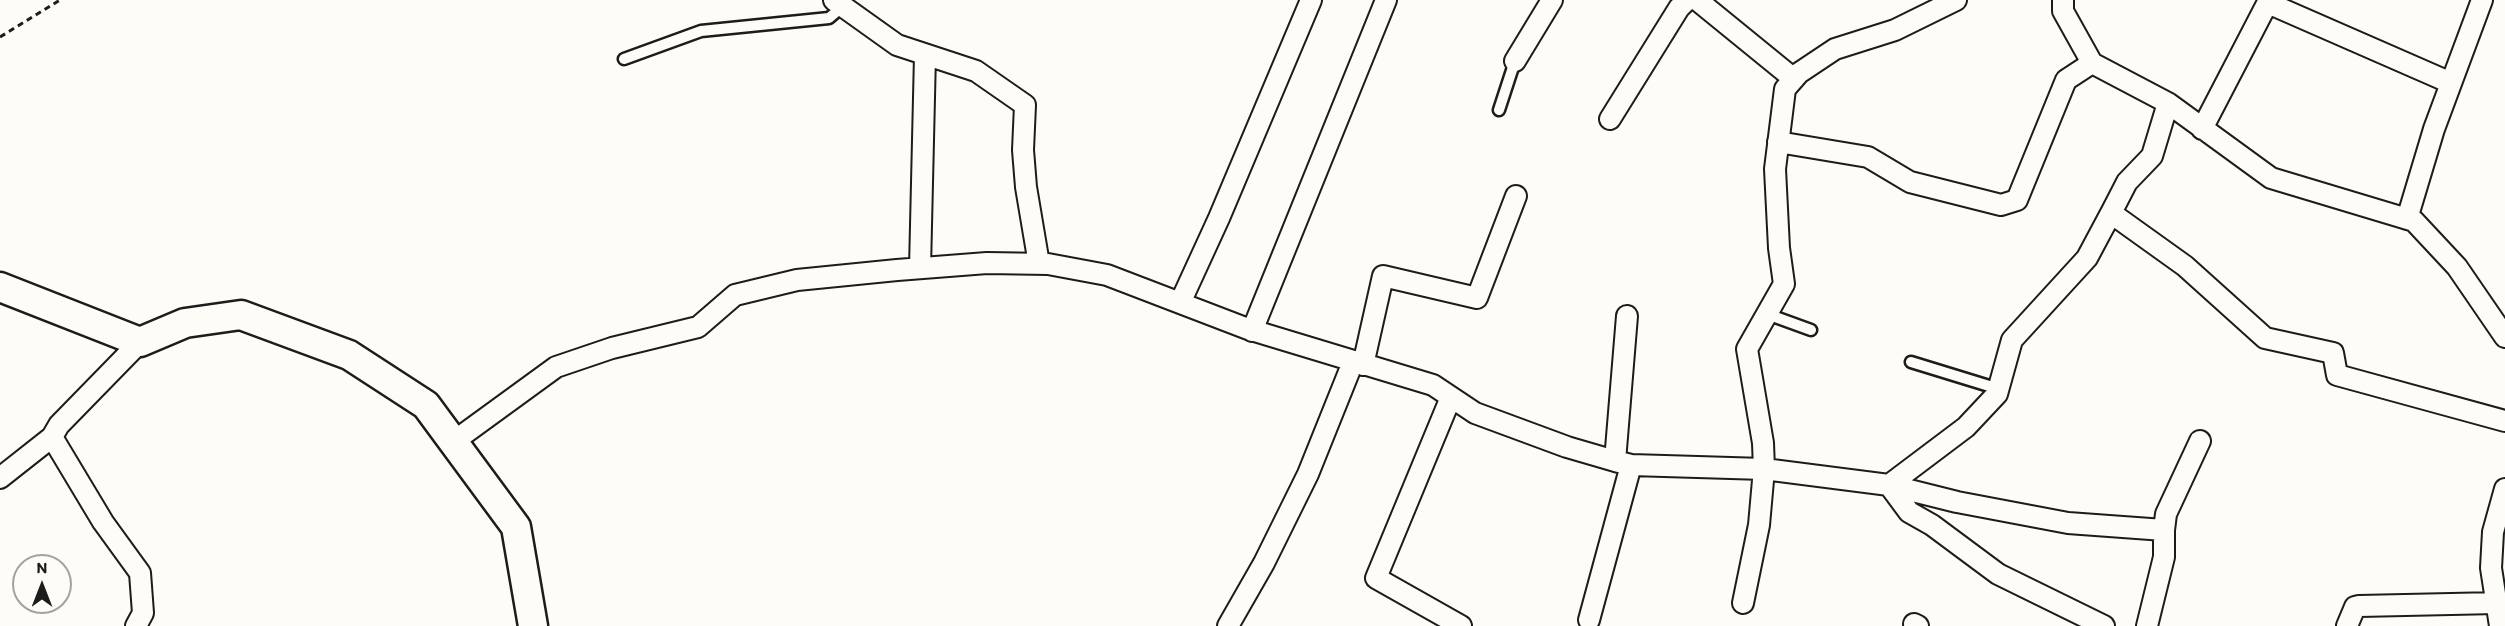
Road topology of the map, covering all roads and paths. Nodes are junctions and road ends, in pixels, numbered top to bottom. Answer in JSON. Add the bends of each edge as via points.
{"nodes":[{"id":1,"x":60,"y":0,"type":"edge"},
{"id":2,"x":1311,"y":0,"type":"edge"},
{"id":3,"x":1386,"y":0,"type":"edge"},
{"id":4,"x":1552,"y":0,"type":"edge"},
{"id":5,"x":1697,"y":0,"type":"edge"},
{"id":6,"x":1956,"y":0,"type":"edge"},
{"id":7,"x":2063,"y":0,"type":"edge"},
{"id":8,"x":2482,"y":0,"type":"edge"},
{"id":9,"x":2269,"y":1,"type":"edge"},
{"id":10,"x":838,"y":3,"type":"edge"},
{"id":11,"x":1680,"y":3,"type":"edge"},
{"id":12,"x":1927,"y":6,"type":"edge"},
{"id":13,"x":0,"y":38,"type":"edge"},
{"id":14,"x":926,"y":55,"type":"junction"},
{"id":15,"x":624,"y":59,"type":"dead end"},
{"id":16,"x":1515,"y":61,"type":"joint"},
{"id":17,"x":2092,"y":63,"type":"junction"},
{"id":18,"x":1794,"y":79,"type":"junction"},
{"id":19,"x":2451,"y":83,"type":"junction"},
{"id":20,"x":2168,"y":103,"type":"junction"},
{"id":21,"x":1499,"y":110,"type":"dead end"},
{"id":22,"x":1611,"y":119,"type":"dead end"},
{"id":23,"x":2202,"y":129,"type":"junction"},
{"id":24,"x":1778,"y":141,"type":"junction"},
{"id":25,"x":1516,"y":196,"type":"dead end"},
{"id":26,"x":2111,"y":213,"type":"junction"},
{"id":27,"x":2407,"y":219,"type":"junction"},
{"id":28,"x":1039,"y":264,"type":"junction"},
{"id":29,"x":920,"y":268,"type":"junction"},
{"id":30,"x":0,"y":287,"type":"edge"},
{"id":31,"x":1180,"y":303,"type":"junction"},
{"id":32,"x":1767,"y":314,"type":"junction"},
{"id":33,"x":1627,"y":316,"type":"dead end"},
{"id":34,"x":1810,"y":330,"type":"dead end"},
{"id":35,"x":1252,"y":331,"type":"junction"},
{"id":36,"x":2505,"y":337,"type":"edge"},
{"id":37,"x":140,"y":342,"type":"junction"},
{"id":38,"x":1911,"y":362,"type":"dead end"},
{"id":39,"x":1358,"y":364,"type":"junction"},
{"id":40,"x":1999,"y":389,"type":"junction"},
{"id":41,"x":1451,"y":397,"type":"junction"},
{"id":42,"x":2505,"y":421,"type":"edge"},
{"id":43,"x":52,"y":436,"type":"junction"},
{"id":44,"x":2199,"y":441,"type":"dead end"},
{"id":45,"x":453,"y":442,"type":"junction"},
{"id":46,"x":1623,"y":463,"type":"junction"},
{"id":47,"x":1764,"y":469,"type":"junction"},
{"id":48,"x":0,"y":478,"type":"edge"},
{"id":49,"x":1889,"y":485,"type":"junction"},
{"id":50,"x":2505,"y":489,"type":"edge"},
{"id":51,"x":2164,"y":530,"type":"junction"},
{"id":52,"x":2498,"y":571,"type":"edge"},
{"id":53,"x":1743,"y":603,"type":"dead end"},
{"id":54,"x":2497,"y":603,"type":"junction"},
{"id":55,"x":1589,"y":620,"type":"dead end"},
{"id":56,"x":136,"y":626,"type":"edge"},
{"id":57,"x":533,"y":626,"type":"edge"},
{"id":58,"x":1228,"y":626,"type":"edge"},
{"id":59,"x":1461,"y":626,"type":"edge"},
{"id":60,"x":2104,"y":626,"type":"edge"},
{"id":61,"x":2147,"y":626,"type":"edge"},
{"id":62,"x":2347,"y":626,"type":"edge"},
{"id":63,"x":2500,"y":626,"type":"edge"}],
"edges":[{"from":1,"to":13,"type":"path"},
{"from":2,"to":31,"type":"street"},
{"from":3,"to":35,"type":"street"},
{"from":4,"to":16,"type":"street"},
{"from":5,"to":18,"type":"street"},
{"from":6,"to":12,"type":"street"},
{"from":7,"to":17,"type":"street","via":[[2064,11]]},
{"from":8,"to":19,"type":"street"},
{"from":9,"to":19,"type":"street"},
{"from":9,"to":23,"type":"street"},
{"from":10,"to":14,"type":"street","via":[[897,45]]},
{"from":10,"to":15,"type":"lane","via":[[829,18],[701,31]]},
{"from":11,"to":22,"type":"street"},
{"from":12,"to":18,"type":"street","via":[[1895,30],[1835,49]]},
{"from":14,"to":28,"type":"street","via":[[976,71],[1024,105],[1026,187]]},
{"from":14,"to":29,"type":"street"},
{"from":16,"to":21,"type":"lane"},
{"from":17,"to":20,"type":"street"},
{"from":17,"to":24,"type":"street","via":[[2066,80],[2017,200],[2001,205],[1910,182],[1868,157]]},
{"from":18,"to":24,"type":"street","via":[[1785,89]]},
{"from":19,"to":27,"type":"street"},
{"from":20,"to":23,"type":"street"},
{"from":20,"to":26,"type":"street","via":[[2152,156],[2127,182]]},
{"from":23,"to":27,"type":"street","via":[[2271,178]]},
{"from":24,"to":32,"type":"street","via":[[1775,169],[1784,284]]},
{"from":25,"to":39,"type":"street","via":[[1477,298],[1383,276]]},
{"from":26,"to":40,"type":"street","via":[[2087,258],[2012,340]]},
{"from":26,"to":42,"type":"street","via":[[2185,266],[2265,338],[2333,353],[2337,375]]},
{"from":27,"to":36,"type":"street","via":[[2414,221],[2457,267]]},
{"from":28,"to":29,"type":"street"},
{"from":28,"to":31,"type":"street","via":[[1107,275]]},
{"from":29,"to":45,"type":"street","via":[[797,280],[735,295],[698,327],[612,348],[556,367]]},
{"from":30,"to":37,"type":"street"},
{"from":31,"to":35,"type":"street"},
{"from":32,"to":34,"type":"lane"},
{"from":32,"to":47,"type":"street","via":[[1748,349]]},
{"from":33,"to":46,"type":"street"},
{"from":35,"to":39,"type":"street"},
{"from":37,"to":43,"type":"street"},
{"from":37,"to":45,"type":"street","via":[[185,322],[241,315],[349,355],[426,405]]},
{"from":38,"to":40,"type":"lane"},
{"from":39,"to":41,"type":"street","via":[[1433,385]]},
{"from":39,"to":58,"type":"street","via":[[1264,563]]},
{"from":40,"to":49,"type":"street","via":[[1966,427]]},
{"from":41,"to":46,"type":"street","via":[[1475,413]]},
{"from":41,"to":59,"type":"street","via":[[1376,578]]},
{"from":43,"to":48,"type":"street"},
{"from":43,"to":56,"type":"street","via":[[103,522],[140,573],[142,613]]},
{"from":44,"to":51,"type":"street","via":[[2166,514]]},
{"from":45,"to":57,"type":"street","via":[[516,527]]},
{"from":46,"to":47,"type":"street"},
{"from":46,"to":55,"type":"street"},
{"from":47,"to":49,"type":"street"},
{"from":47,"to":53,"type":"street","via":[[1759,525]]},
{"from":49,"to":51,"type":"street","via":[[2068,523]]},
{"from":49,"to":60,"type":"street","via":[[1909,512],[1998,574]]},
{"from":50,"to":52,"type":"street","via":[[2493,532]]},
{"from":51,"to":61,"type":"street","via":[[2164,557]]},
{"from":52,"to":54,"type":"street"},
{"from":54,"to":62,"type":"street","via":[[2359,606]]},
{"from":54,"to":63,"type":"street"}]}
